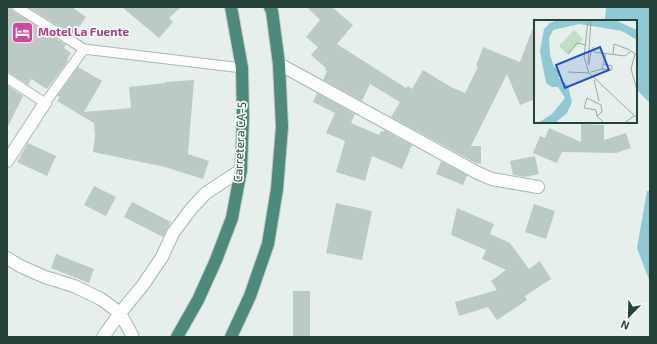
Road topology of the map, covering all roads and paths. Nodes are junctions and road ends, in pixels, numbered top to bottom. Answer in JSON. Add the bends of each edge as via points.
{"nodes":[{"id":1,"x":17,"y":7,"type":"edge"},
{"id":2,"x":231,"y":7,"type":"edge"},
{"id":3,"x":270,"y":7,"type":"edge"},
{"id":4,"x":84,"y":49,"type":"junction"},
{"id":5,"x":279,"y":64,"type":"junction"},
{"id":6,"x":242,"y":68,"type":"junction"},
{"id":7,"x":7,"y":78,"type":"edge"},
{"id":8,"x":45,"y":103,"type":"junction"},
{"id":9,"x":7,"y":161,"type":"edge"},
{"id":10,"x":241,"y":170,"type":"junction"},
{"id":11,"x":538,"y":187,"type":"dead end"},
{"id":12,"x":7,"y":258,"type":"edge"},
{"id":13,"x":120,"y":313,"type":"junction"},
{"id":14,"x":103,"y":337,"type":"edge"},
{"id":15,"x":132,"y":337,"type":"edge"},
{"id":16,"x":177,"y":337,"type":"edge"},
{"id":17,"x":231,"y":337,"type":"edge"}],
"edges":[{"from":1,"to":4,"type":"lane"},
{"from":2,"to":6,"type":"highway","name":"Carretera CA-5"},
{"from":3,"to":5,"type":"highway"},
{"from":4,"to":6,"type":"lane"},
{"from":4,"to":8,"type":"lane"},
{"from":5,"to":11,"type":"street","via":[[478,173],[492,179]]},
{"from":5,"to":17,"type":"highway","via":[[282,127],[277,189],[268,244],[250,296]]},
{"from":6,"to":10,"type":"highway","name":"Carretera CA-5"},
{"from":7,"to":8,"type":"lane"},
{"from":8,"to":9,"type":"street"},
{"from":10,"to":13,"type":"street","via":[[206,193],[191,209],[173,233],[162,258]]},
{"from":10,"to":16,"type":"highway","name":"Carretera CA-5","via":[[232,218],[216,260],[198,300]]},
{"from":12,"to":13,"type":"street","via":[[45,277],[74,286],[101,299]]},
{"from":13,"to":14,"type":"street"},
{"from":13,"to":15,"type":"street"}]}
